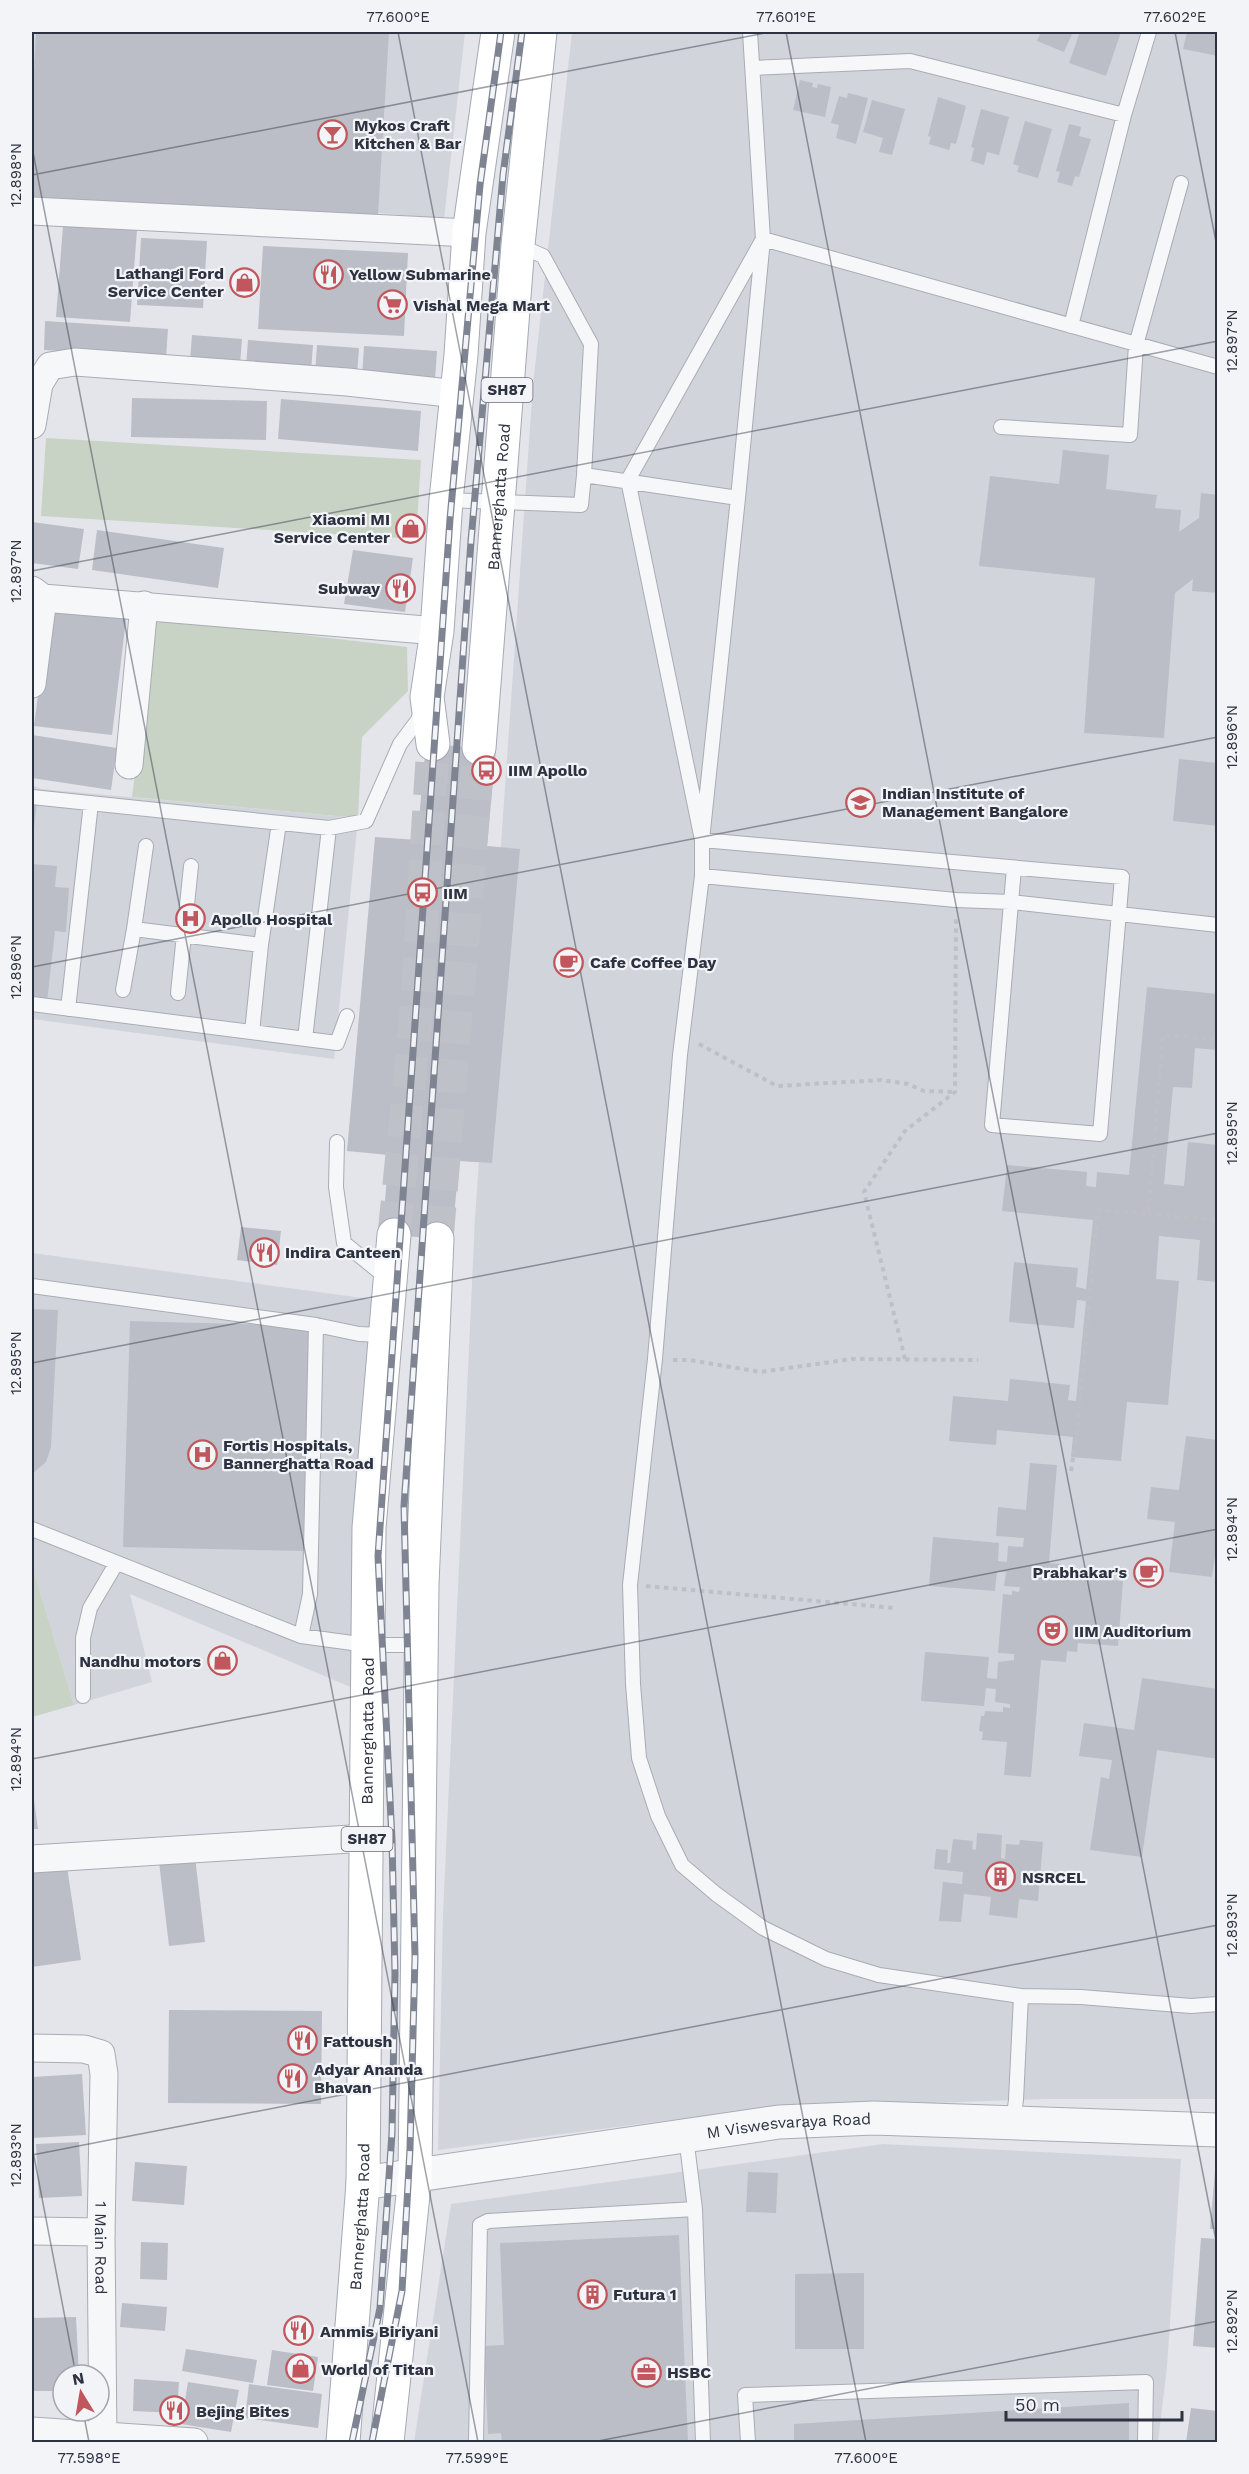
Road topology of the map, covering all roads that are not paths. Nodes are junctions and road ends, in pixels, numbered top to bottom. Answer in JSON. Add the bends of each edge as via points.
{"nodes":[{"id":1,"x":498,"y":32,"type":"edge"},
{"id":2,"x":540,"y":32,"type":"edge"},
{"id":3,"x":750,"y":32,"type":"edge"},
{"id":4,"x":1149,"y":32,"type":"edge"},
{"id":5,"x":752,"y":68,"type":"junction"},
{"id":6,"x":1124,"y":115,"type":"junction"},
{"id":7,"x":1181,"y":183,"type":"dead end"},
{"id":8,"x":32,"y":211,"type":"edge"},
{"id":9,"x":469,"y":233,"type":"junction"},
{"id":10,"x":763,"y":239,"type":"junction"},
{"id":11,"x":518,"y":245,"type":"junction"},
{"id":12,"x":1071,"y":326,"type":"junction"},
{"id":13,"x":1136,"y":345,"type":"junction"},
{"id":14,"x":1218,"y":367,"type":"edge"},
{"id":15,"x":458,"y":394,"type":"junction"},
{"id":16,"x":32,"y":425,"type":"edge"},
{"id":17,"x":1001,"y":427,"type":"dead end"},
{"id":18,"x":584,"y":475,"type":"junction"},
{"id":19,"x":628,"y":480,"type":"junction"},
{"id":20,"x":738,"y":498,"type":"junction"},
{"id":21,"x":446,"y":500,"type":"junction"},
{"id":22,"x":498,"y":503,"type":"junction"},
{"id":23,"x":37,"y":594,"type":"edge"},
{"id":24,"x":144,"y":605,"type":"junction"},
{"id":25,"x":437,"y":631,"type":"junction"},
{"id":26,"x":32,"y":684,"type":"edge"},
{"id":27,"x":428,"y":697,"type":"junction"},
{"id":28,"x":433,"y":744,"type":"tunnel mouth"},
{"id":29,"x":478,"y":748,"type":"tunnel mouth"},
{"id":30,"x":129,"y":765,"type":"dead end"},
{"id":31,"x":32,"y":797,"type":"edge"},
{"id":32,"x":91,"y":803,"type":"junction"},
{"id":33,"x":279,"y":823,"type":"junction"},
{"id":34,"x":329,"y":828,"type":"junction"},
{"id":35,"x":702,"y":840,"type":"junction"},
{"id":36,"x":146,"y":846,"type":"dead end"},
{"id":37,"x":191,"y":866,"type":"dead end"},
{"id":38,"x":1014,"y":868,"type":"junction"},
{"id":39,"x":702,"y":876,"type":"junction"},
{"id":40,"x":1011,"y":902,"type":"junction"},
{"id":41,"x":1118,"y":915,"type":"junction"},
{"id":42,"x":1218,"y":925,"type":"edge"},
{"id":43,"x":134,"y":929,"type":"junction"},
{"id":44,"x":185,"y":936,"type":"junction"},
{"id":45,"x":261,"y":945,"type":"junction"},
{"id":46,"x":123,"y":990,"type":"dead end"},
{"id":47,"x":178,"y":993,"type":"dead end"},
{"id":48,"x":32,"y":1004,"type":"edge"},
{"id":49,"x":68,"y":1008,"type":"junction"},
{"id":50,"x":347,"y":1016,"type":"dead end"},
{"id":51,"x":252,"y":1032,"type":"junction"},
{"id":52,"x":305,"y":1039,"type":"junction"},
{"id":53,"x":337,"y":1142,"type":"dead end"},
{"id":54,"x":394,"y":1235,"type":"tunnel mouth"},
{"id":55,"x":437,"y":1239,"type":"tunnel mouth"},
{"id":56,"x":389,"y":1280,"type":"junction"},
{"id":57,"x":32,"y":1286,"type":"edge"},
{"id":58,"x":316,"y":1325,"type":"junction"},
{"id":59,"x":385,"y":1335,"type":"junction"},
{"id":60,"x":32,"y":1529,"type":"edge"},
{"id":61,"x":116,"y":1564,"type":"junction"},
{"id":62,"x":301,"y":1636,"type":"junction"},
{"id":63,"x":367,"y":1645,"type":"junction"},
{"id":64,"x":421,"y":1645,"type":"junction"},
{"id":65,"x":83,"y":1696,"type":"dead end"},
{"id":66,"x":367,"y":1838,"type":"junction"},
{"id":67,"x":32,"y":1859,"type":"edge"},
{"id":68,"x":1021,"y":1996,"type":"junction"},
{"id":69,"x":1218,"y":2004,"type":"edge"},
{"id":70,"x":32,"y":2049,"type":"edge"},
{"id":71,"x":1013,"y":2122,"type":"junction"},
{"id":72,"x":1218,"y":2130,"type":"edge"},
{"id":73,"x":686,"y":2137,"type":"junction"},
{"id":74,"x":415,"y":2176,"type":"junction"},
{"id":75,"x":363,"y":2183,"type":"junction"},
{"id":76,"x":695,"y":2209,"type":"junction"},
{"id":77,"x":32,"y":2231,"type":"edge"},
{"id":78,"x":101,"y":2232,"type":"junction"},
{"id":79,"x":32,"y":2431,"type":"edge"},
{"id":80,"x":104,"y":2438,"type":"edge"},
{"id":81,"x":194,"y":2442,"type":"edge"},
{"id":82,"x":343,"y":2442,"type":"edge"},
{"id":83,"x":387,"y":2442,"type":"edge"},
{"id":84,"x":477,"y":2442,"type":"edge"},
{"id":85,"x":703,"y":2442,"type":"edge"},
{"id":86,"x":748,"y":2442,"type":"edge"},
{"id":87,"x":1145,"y":2442,"type":"edge"}],
"edges":[{"from":1,"to":9,"type":"main road","number":"SH87"},
{"from":2,"to":11,"type":"main road","name":"Bannerghatta Road","number":"SH87"},
{"from":3,"to":5,"type":"lane"},
{"from":4,"to":6,"type":"lane"},
{"from":5,"to":6,"type":"lane","via":[[910,61]]},
{"from":5,"to":10,"type":"lane"},
{"from":6,"to":12,"type":"lane"},
{"from":7,"to":13,"type":"lane"},
{"from":8,"to":9,"type":"street"},
{"from":9,"to":15,"type":"main road","number":"SH87"},
{"from":10,"to":12,"type":"lane"},
{"from":10,"to":19,"type":"lane"},
{"from":10,"to":20,"type":"lane"},
{"from":11,"to":18,"type":"lane","via":[[543,256],[591,344]]},
{"from":11,"to":22,"type":"main road","name":"Bannerghatta Road","number":"SH87"},
{"from":12,"to":13,"type":"lane"},
{"from":13,"to":14,"type":"lane"},
{"from":13,"to":17,"type":"lane","via":[[1130,435]]},
{"from":15,"to":16,"type":"street","via":[[75,362],[50,366],[39,384]]},
{"from":15,"to":21,"type":"main road","number":"SH87"},
{"from":18,"to":19,"type":"lane"},
{"from":18,"to":22,"type":"lane","via":[[581,505]]},
{"from":19,"to":20,"type":"lane"},
{"from":19,"to":35,"type":"lane"},
{"from":20,"to":35,"type":"lane"},
{"from":21,"to":22,"type":"lane"},
{"from":21,"to":25,"type":"main road","number":"SH87"},
{"from":22,"to":29,"type":"main road","name":"Bannerghatta Road","number":"SH87"},
{"from":23,"to":24,"type":"street"},
{"from":23,"to":26,"type":"street"},
{"from":24,"to":25,"type":"street"},
{"from":24,"to":30,"type":"street"},
{"from":25,"to":27,"type":"main road","number":"SH87"},
{"from":27,"to":28,"type":"main road","number":"SH87"},
{"from":27,"to":34,"type":"lane","via":[[418,720],[400,744],[366,821]]},
{"from":31,"to":32,"type":"lane"},
{"from":32,"to":33,"type":"lane"},
{"from":32,"to":49,"type":"lane"},
{"from":33,"to":34,"type":"lane"},
{"from":33,"to":45,"type":"lane"},
{"from":34,"to":52,"type":"lane"},
{"from":35,"to":38,"type":"lane"},
{"from":35,"to":39,"type":"lane"},
{"from":36,"to":43,"type":"lane"},
{"from":37,"to":44,"type":"lane"},
{"from":38,"to":40,"type":"lane"},
{"from":38,"to":41,"type":"lane","via":[[1122,877]]},
{"from":39,"to":40,"type":"lane"},
{"from":39,"to":68,"type":"lane","via":[[680,1055],[630,1585],[639,1758],[658,1816],[682,1865],[763,1928],[826,1959],[879,1975]]},
{"from":40,"to":41,"type":"lane"},
{"from":40,"to":41,"type":"lane","via":[[992,1125],[1100,1134]]},
{"from":41,"to":42,"type":"lane"},
{"from":43,"to":44,"type":"lane"},
{"from":43,"to":46,"type":"lane"},
{"from":44,"to":45,"type":"lane"},
{"from":44,"to":47,"type":"lane"},
{"from":45,"to":51,"type":"lane"},
{"from":48,"to":49,"type":"lane"},
{"from":49,"to":51,"type":"lane"},
{"from":50,"to":52,"type":"lane","via":[[337,1043]]},
{"from":51,"to":52,"type":"lane"},
{"from":53,"to":56,"type":"lane","via":[[336,1186],[344,1243]]},
{"from":54,"to":56,"type":"main road","name":"Bannerghatta Road","number":"SH87"},
{"from":55,"to":64,"type":"main road"},
{"from":56,"to":59,"type":"main road","name":"Bannerghatta Road","number":"SH87"},
{"from":57,"to":58,"type":"lane"},
{"from":58,"to":59,"type":"lane"},
{"from":58,"to":62,"type":"lane","via":[[310,1594]]},
{"from":59,"to":63,"type":"main road","name":"Bannerghatta Road","number":"SH87","via":[[369,1528]]},
{"from":60,"to":61,"type":"lane"},
{"from":61,"to":62,"type":"lane"},
{"from":61,"to":65,"type":"lane","via":[[90,1608],[83,1638]]},
{"from":62,"to":63,"type":"lane"},
{"from":63,"to":64,"type":"lane"},
{"from":63,"to":66,"type":"main road","name":"Bannerghatta Road","number":"SH87"},
{"from":64,"to":74,"type":"main road"},
{"from":66,"to":67,"type":"street"},
{"from":66,"to":75,"type":"main road","name":"Bannerghatta Road","number":"SH87"},
{"from":68,"to":69,"type":"lane","via":[[1081,1996],[1191,2006]]},
{"from":68,"to":71,"type":"lane"},
{"from":70,"to":78,"type":"street","name":"1 Main Road","via":[[84,2049],[101,2054]]},
{"from":71,"to":72,"type":"street","name":"M Viswesvaraya Road"},
{"from":71,"to":73,"type":"street","name":"M Viswesvaraya Road","via":[[825,2118]]},
{"from":73,"to":74,"type":"street","name":"M Viswesvaraya Road"},
{"from":73,"to":76,"type":"lane"},
{"from":74,"to":75,"type":"street","name":"M Viswesvaraya Road"},
{"from":74,"to":83,"type":"main road"},
{"from":75,"to":82,"type":"main road","name":"Bannerghatta Road","number":"SH87"},
{"from":76,"to":84,"type":"lane","via":[[488,2221],[480,2225]]},
{"from":76,"to":85,"type":"lane"},
{"from":77,"to":78,"type":"street"},
{"from":78,"to":80,"type":"street","name":"1 Main Road"},
{"from":79,"to":80,"type":"street"},
{"from":80,"to":81,"type":"street"},
{"from":86,"to":87,"type":"lane","via":[[745,2395],[1146,2382]]}]}
